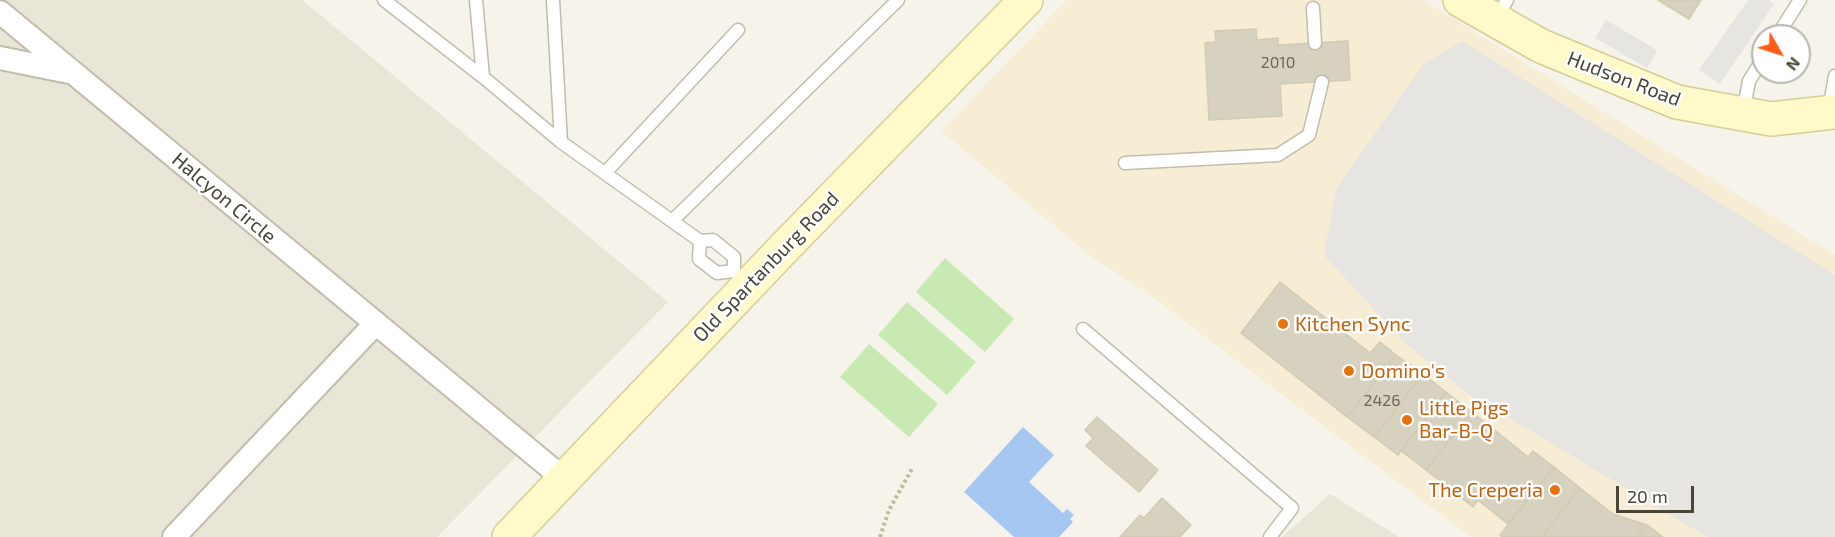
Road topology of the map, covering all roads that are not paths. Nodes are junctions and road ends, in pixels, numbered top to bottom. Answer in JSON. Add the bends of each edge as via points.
{"nodes":[{"id":1,"x":384,"y":0,"type":"edge"},
{"id":2,"x":476,"y":0,"type":"edge"},
{"id":3,"x":553,"y":0,"type":"edge"},
{"id":4,"x":898,"y":0,"type":"edge"},
{"id":5,"x":1460,"y":0,"type":"edge"},
{"id":6,"x":1800,"y":0,"type":"edge"},
{"id":7,"x":1023,"y":1,"type":"edge"},
{"id":8,"x":1313,"y":8,"type":"dead end"},
{"id":9,"x":1501,"y":10,"type":"edge"},
{"id":10,"x":0,"y":12,"type":"edge"},
{"id":11,"x":1785,"y":24,"type":"edge"},
{"id":12,"x":738,"y":30,"type":"dead end"},
{"id":13,"x":1315,"y":43,"type":"dead end"},
{"id":14,"x":0,"y":58,"type":"edge"},
{"id":15,"x":73,"y":73,"type":"junction"},
{"id":16,"x":483,"y":76,"type":"junction"},
{"id":17,"x":1835,"y":76,"type":"edge"},
{"id":18,"x":1751,"y":78,"type":"edge"},
{"id":19,"x":1322,"y":82,"type":"dead end"},
{"id":20,"x":1832,"y":113,"type":"edge"},
{"id":21,"x":1743,"y":114,"type":"junction"},
{"id":22,"x":561,"y":142,"type":"junction"},
{"id":23,"x":1125,"y":163,"type":"dead end"},
{"id":24,"x":605,"y":174,"type":"junction"},
{"id":25,"x":672,"y":221,"type":"junction"},
{"id":26,"x":700,"y":241,"type":"junction"},
{"id":27,"x":742,"y":278,"type":"junction"},
{"id":28,"x":376,"y":323,"type":"junction"},
{"id":29,"x":1083,"y":328,"type":"dead end"},
{"id":30,"x":564,"y":479,"type":"junction"},
{"id":31,"x":174,"y":537,"type":"edge"},
{"id":32,"x":508,"y":537,"type":"edge"},
{"id":33,"x":1270,"y":537,"type":"edge"}],
"edges":[{"from":1,"to":16,"type":"lane"},
{"from":2,"to":16,"type":"lane"},
{"from":3,"to":22,"type":"lane"},
{"from":4,"to":25,"type":"lane"},
{"from":5,"to":9,"type":"street","name":"Hudson Road"},
{"from":6,"to":11,"type":"lane"},
{"from":7,"to":27,"type":"street","name":"Old Spartanburg Road"},
{"from":8,"to":13,"type":"lane"},
{"from":9,"to":21,"type":"street","name":"Hudson Road","via":[[1540,46],[1677,102]]},
{"from":10,"to":15,"type":"street","name":"Halcyon Circle"},
{"from":12,"to":24,"type":"lane"},
{"from":14,"to":15,"type":"street","name":"Halcyon Circle"},
{"from":15,"to":28,"type":"street","name":"Halcyon Circle"},
{"from":16,"to":22,"type":"lane"},
{"from":17,"to":20,"type":"lane"},
{"from":18,"to":21,"type":"lane"},
{"from":19,"to":23,"type":"lane","via":[[1309,135],[1278,155]]},
{"from":20,"to":21,"type":"street","name":"Hudson Road","via":[[1771,119]]},
{"from":22,"to":24,"type":"lane"},
{"from":24,"to":25,"type":"lane"},
{"from":25,"to":26,"type":"lane"},
{"from":26,"to":27,"type":"lane","via":[[713,240],[734,257]]},
{"from":26,"to":27,"type":"lane","via":[[699,259],[717,273]]},
{"from":27,"to":30,"type":"street","name":"Old Spartanburg Road"},
{"from":28,"to":30,"type":"street","name":"Halcyon Circle"},
{"from":28,"to":31,"type":"street"},
{"from":29,"to":33,"type":"lane","via":[[1292,508]]},
{"from":30,"to":32,"type":"street","name":"Old Spartanburg Road"}]}
